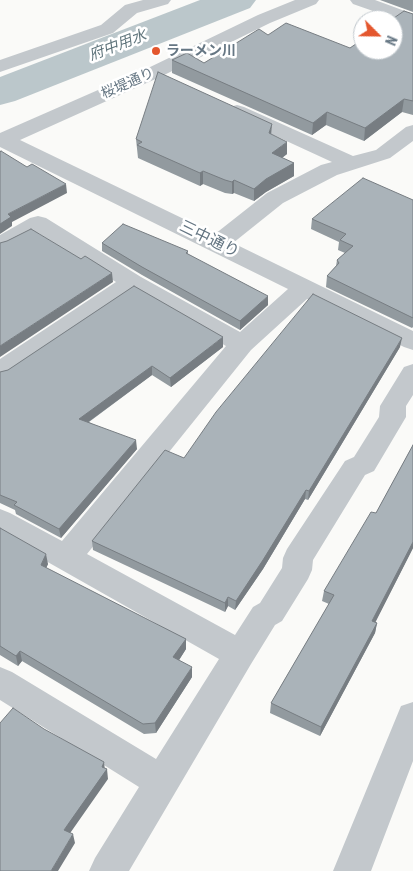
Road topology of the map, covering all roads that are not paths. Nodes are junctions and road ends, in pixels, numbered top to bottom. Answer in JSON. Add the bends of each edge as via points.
{"nodes":[{"id":1,"x":162,"y":0,"type":"edge"},
{"id":2,"x":310,"y":0,"type":"edge"},
{"id":3,"x":358,"y":0,"type":"edge"},
{"id":4,"x":413,"y":20,"type":"edge"},
{"id":5,"x":0,"y":66,"type":"edge"},
{"id":6,"x":216,"y":102,"type":"edge"},
{"id":7,"x":413,"y":130,"type":"edge"},
{"id":8,"x":2,"y":140,"type":"edge"},
{"id":9,"x":351,"y":163,"type":"junction"},
{"id":10,"x":0,"y":244,"type":"edge"},
{"id":11,"x":217,"y":244,"type":"junction"},
{"id":12,"x":133,"y":282,"type":"junction"},
{"id":13,"x":305,"y":287,"type":"junction"},
{"id":14,"x":413,"y":341,"type":"edge"},
{"id":15,"x":242,"y":344,"type":"junction"},
{"id":16,"x":0,"y":372,"type":"edge"},
{"id":17,"x":413,"y":373,"type":"edge"},
{"id":18,"x":0,"y":521,"type":"edge"},
{"id":19,"x":66,"y":558,"type":"junction"},
{"id":20,"x":240,"y":654,"type":"junction"},
{"id":21,"x":0,"y":682,"type":"edge"},
{"id":22,"x":413,"y":717,"type":"edge"},
{"id":23,"x":406,"y":757,"type":"edge"},
{"id":24,"x":162,"y":782,"type":"junction"},
{"id":25,"x":108,"y":871,"type":"edge"},
{"id":26,"x":352,"y":871,"type":"edge"}],
"edges":[{"from":1,"to":5,"type":"street","via":[[131,9],[108,29]]},
{"from":2,"to":8,"type":"street","name":"桜堤通り","via":[[264,19],[162,77]]},
{"from":3,"to":4,"type":"street"},
{"from":6,"to":9,"type":"street"},
{"from":7,"to":9,"type":"street","via":[[383,154]]},
{"from":8,"to":11,"type":"street","name":"三中通り"},
{"from":9,"to":11,"type":"street","via":[[329,170],[275,198]]},
{"from":10,"to":12,"type":"street","via":[[38,223]]},
{"from":11,"to":13,"type":"street","name":"三中通り"},
{"from":12,"to":15,"type":"street"},
{"from":12,"to":16,"type":"street"},
{"from":13,"to":14,"type":"street","name":"三中通り"},
{"from":13,"to":15,"type":"street"},
{"from":15,"to":19,"type":"street"},
{"from":17,"to":20,"type":"street","via":[[364,464],[355,468],[298,558],[297,570],[287,587]]},
{"from":18,"to":19,"type":"street"},
{"from":19,"to":20,"type":"street"},
{"from":20,"to":24,"type":"street"},
{"from":21,"to":24,"type":"street"},
{"from":22,"to":23,"type":"street"},
{"from":23,"to":26,"type":"street"},
{"from":24,"to":25,"type":"street"}]}
